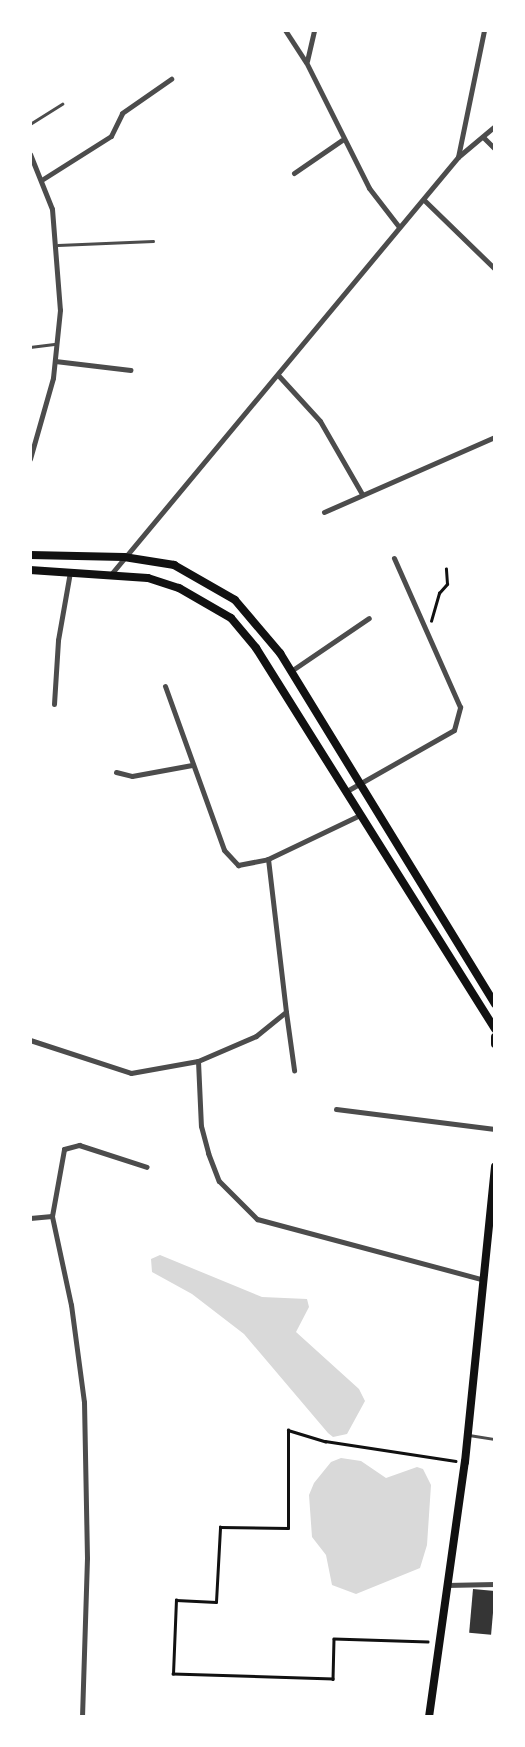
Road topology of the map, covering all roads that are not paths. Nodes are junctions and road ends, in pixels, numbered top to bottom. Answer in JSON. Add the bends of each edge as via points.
{"nodes":[{"id":1,"x":285,"y":30,"type":"edge"},
{"id":2,"x":313,"y":30,"type":"edge"},
{"id":3,"x":484,"y":30,"type":"edge"},
{"id":4,"x":306,"y":62,"type":"junction"},
{"id":5,"x":171,"y":79,"type":"dead end"},
{"id":6,"x":62,"y":104,"type":"dead end"},
{"id":7,"x":30,"y":124,"type":"edge"},
{"id":8,"x":495,"y":126,"type":"edge"},
{"id":9,"x":484,"y":138,"type":"junction"},
{"id":10,"x":342,"y":140,"type":"junction"},
{"id":11,"x":495,"y":149,"type":"edge"},
{"id":12,"x":30,"y":154,"type":"edge"},
{"id":13,"x":458,"y":157,"type":"junction"},
{"id":14,"x":294,"y":173,"type":"dead end"},
{"id":15,"x":43,"y":180,"type":"junction"},
{"id":16,"x":424,"y":200,"type":"junction"},
{"id":17,"x":399,"y":227,"type":"junction"},
{"id":18,"x":153,"y":241,"type":"dead end"},
{"id":19,"x":58,"y":245,"type":"junction"},
{"id":20,"x":495,"y":269,"type":"edge"},
{"id":21,"x":56,"y":344,"type":"junction"},
{"id":22,"x":30,"y":347,"type":"edge"},
{"id":23,"x":55,"y":361,"type":"junction"},
{"id":24,"x":130,"y":370,"type":"dead end"},
{"id":25,"x":278,"y":375,"type":"junction"},
{"id":26,"x":495,"y":437,"type":"edge"},
{"id":27,"x":30,"y":459,"type":"edge"},
{"id":28,"x":362,"y":494,"type":"junction"},
{"id":29,"x":324,"y":512,"type":"dead end"},
{"id":30,"x":30,"y":555,"type":"edge"},
{"id":31,"x":124,"y":557,"type":"junction"},
{"id":32,"x":394,"y":558,"type":"dead end"},
{"id":33,"x":30,"y":570,"type":"edge"},
{"id":34,"x":70,"y":570,"type":"junction"},
{"id":35,"x":112,"y":573,"type":"junction"},
{"id":36,"x":369,"y":618,"type":"dead end"},
{"id":37,"x":292,"y":671,"type":"junction"},
{"id":38,"x":165,"y":685,"type":"dead end"},
{"id":39,"x":54,"y":704,"type":"dead end"},
{"id":40,"x":192,"y":765,"type":"junction"},
{"id":41,"x":116,"y":772,"type":"dead end"},
{"id":42,"x":362,"y":783,"type":"junction"},
{"id":43,"x":345,"y":792,"type":"junction"},
{"id":44,"x":360,"y":815,"type":"junction"},
{"id":45,"x":268,"y":859,"type":"junction"},
{"id":46,"x":495,"y":1004,"type":"edge"},
{"id":47,"x":286,"y":1012,"type":"junction"},
{"id":48,"x":495,"y":1029,"type":"edge"},
{"id":49,"x":495,"y":1037,"type":"edge"},
{"id":50,"x":30,"y":1040,"type":"edge"},
{"id":51,"x":495,"y":1044,"type":"edge"},
{"id":52,"x":198,"y":1061,"type":"junction"},
{"id":53,"x":294,"y":1070,"type":"dead end"},
{"id":54,"x":336,"y":1109,"type":"dead end"},
{"id":55,"x":495,"y":1129,"type":"edge"},
{"id":56,"x":147,"y":1167,"type":"dead end"},
{"id":57,"x":495,"y":1167,"type":"edge"},
{"id":58,"x":52,"y":1216,"type":"junction"},
{"id":59,"x":30,"y":1218,"type":"edge"},
{"id":60,"x":484,"y":1280,"type":"junction"},
{"id":61,"x":469,"y":1434,"type":"junction"},
{"id":62,"x":495,"y":1439,"type":"edge"},
{"id":63,"x":495,"y":1584,"type":"edge"},
{"id":64,"x":446,"y":1585,"type":"junction"},
{"id":65,"x":82,"y":1717,"type":"edge"},
{"id":66,"x":429,"y":1717,"type":"edge"}],
"edges":[{"from":1,"to":4,"type":"street"},
{"from":2,"to":4,"type":"street"},
{"from":3,"to":13,"type":"street"},
{"from":4,"to":10,"type":"street"},
{"from":5,"to":15,"type":"street","via":[[122,113],[111,136]]},
{"from":6,"to":7,"type":"lane"},
{"from":8,"to":9,"type":"street"},
{"from":9,"to":11,"type":"street"},
{"from":9,"to":13,"type":"street"},
{"from":10,"to":14,"type":"street"},
{"from":10,"to":17,"type":"street","via":[[369,188]]},
{"from":12,"to":15,"type":"street"},
{"from":13,"to":16,"type":"street"},
{"from":15,"to":19,"type":"street"},
{"from":16,"to":17,"type":"street"},
{"from":16,"to":20,"type":"street"},
{"from":17,"to":25,"type":"street"},
{"from":18,"to":19,"type":"lane"},
{"from":19,"to":21,"type":"street"},
{"from":21,"to":22,"type":"lane"},
{"from":21,"to":23,"type":"street"},
{"from":23,"to":24,"type":"street"},
{"from":23,"to":27,"type":"street"},
{"from":25,"to":28,"type":"street","via":[[320,421]]},
{"from":25,"to":31,"type":"street"},
{"from":26,"to":28,"type":"street"},
{"from":28,"to":29,"type":"street"},
{"from":30,"to":31,"type":"main road"},
{"from":31,"to":35,"type":"street"},
{"from":31,"to":37,"type":"main road","via":[[174,565],[217,586],[260,624]]},
{"from":32,"to":42,"type":"street","via":[[460,708],[454,730]]},
{"from":33,"to":34,"type":"main road"},
{"from":34,"to":35,"type":"main road"},
{"from":34,"to":39,"type":"street","via":[[58,640]]},
{"from":35,"to":43,"type":"main road","via":[[179,588],[231,618],[256,648]]},
{"from":36,"to":37,"type":"street"},
{"from":37,"to":42,"type":"main road"},
{"from":38,"to":40,"type":"street"},
{"from":40,"to":41,"type":"street","via":[[132,776]]},
{"from":40,"to":45,"type":"street","via":[[231,862],[246,865]]},
{"from":42,"to":43,"type":"street"},
{"from":42,"to":46,"type":"main road"},
{"from":43,"to":44,"type":"main road"},
{"from":44,"to":45,"type":"street"},
{"from":44,"to":48,"type":"main road"},
{"from":45,"to":47,"type":"street"},
{"from":47,"to":52,"type":"street","via":[[256,1036]]},
{"from":47,"to":53,"type":"street"},
{"from":49,"to":51,"type":"main road"},
{"from":50,"to":52,"type":"street","via":[[131,1073]]},
{"from":52,"to":60,"type":"street","via":[[201,1126],[208,1153],[219,1181],[257,1219]]},
{"from":54,"to":55,"type":"street"},
{"from":56,"to":58,"type":"street","via":[[79,1145],[64,1149]]},
{"from":57,"to":60,"type":"main road"},
{"from":58,"to":59,"type":"street"},
{"from":58,"to":65,"type":"street","via":[[71,1305],[84,1402],[88,1558]]},
{"from":60,"to":61,"type":"main road"},
{"from":61,"to":62,"type":"lane"},
{"from":61,"to":64,"type":"main road"},
{"from":63,"to":64,"type":"street"},
{"from":64,"to":66,"type":"main road"}]}
